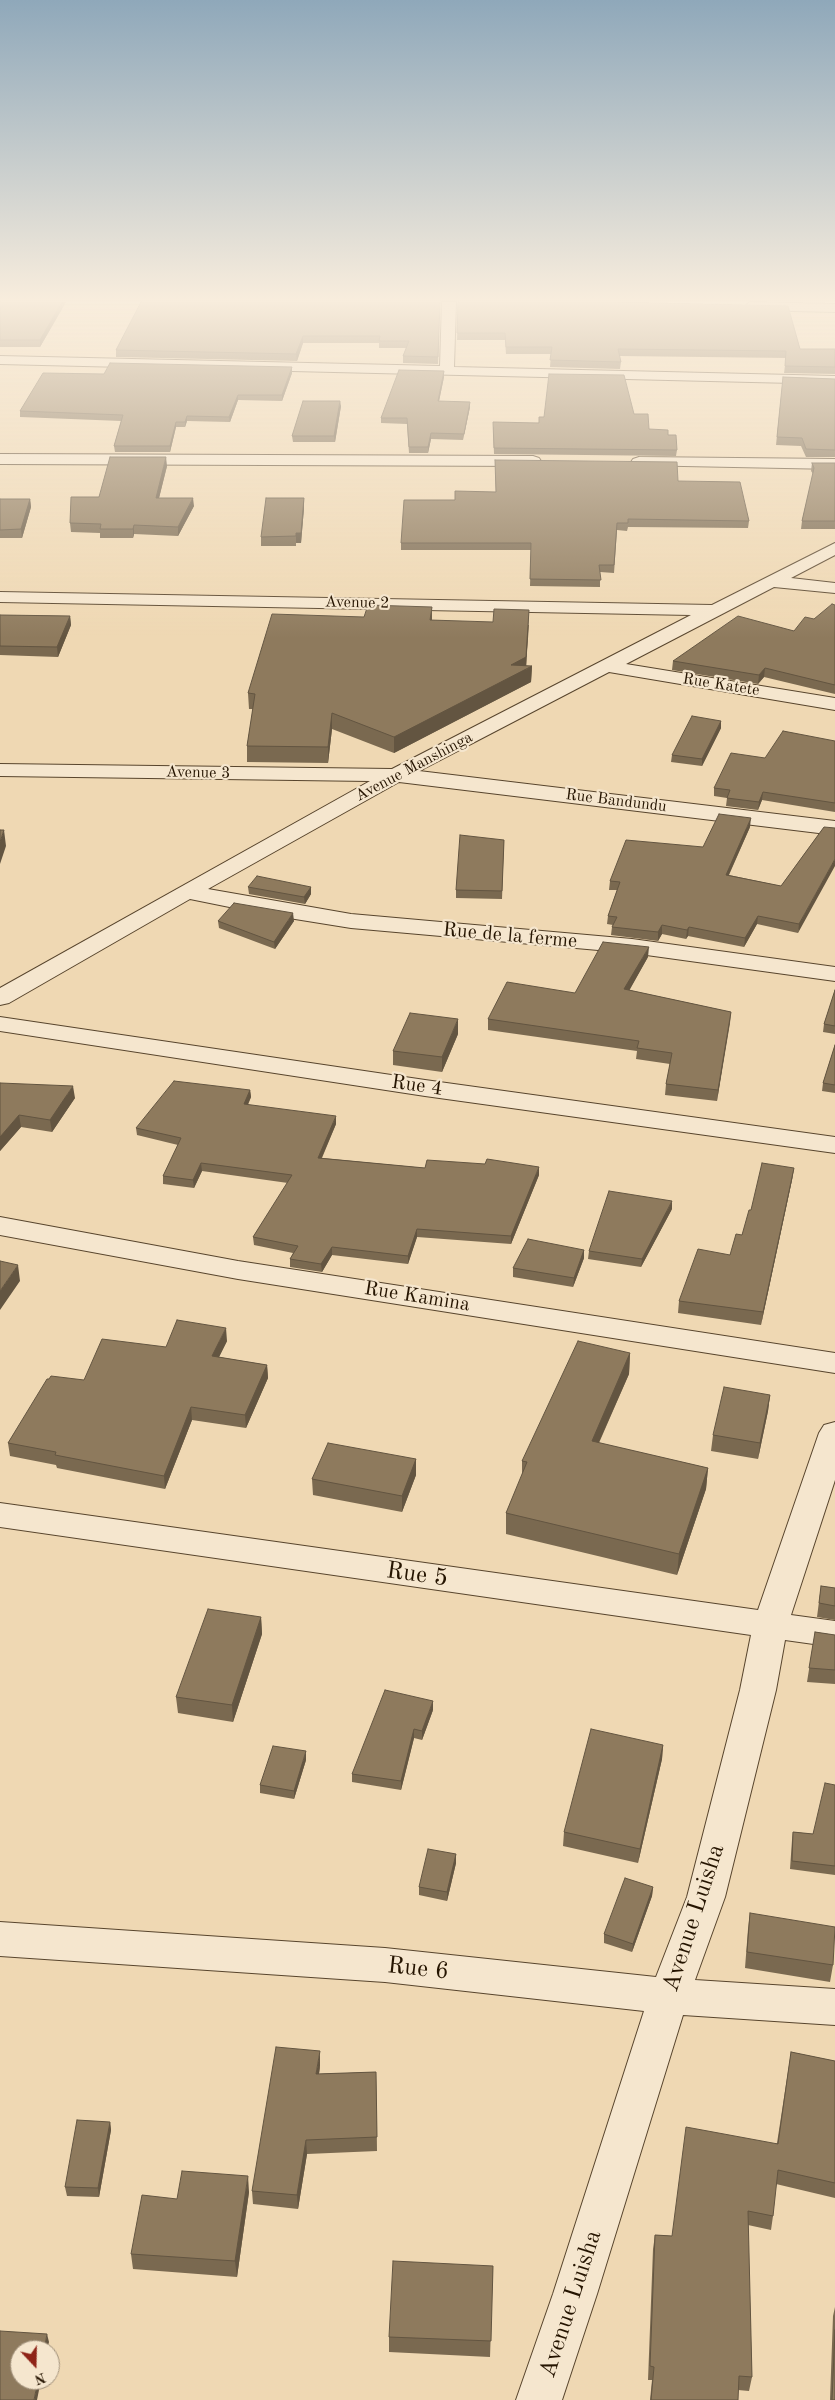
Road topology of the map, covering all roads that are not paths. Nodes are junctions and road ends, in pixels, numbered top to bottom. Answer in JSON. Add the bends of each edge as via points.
{"nodes":[{"id":1,"x":0,"y":459,"type":"edge"},
{"id":2,"x":550,"y":461,"type":"edge"},
{"id":3,"x":618,"y":462,"type":"edge"},
{"id":4,"x":835,"y":464,"type":"edge"},
{"id":5,"x":835,"y":548,"type":"edge"},
{"id":6,"x":771,"y":581,"type":"junction"},
{"id":7,"x":835,"y":588,"type":"edge"},
{"id":8,"x":0,"y":597,"type":"edge"},
{"id":9,"x":715,"y":610,"type":"junction"},
{"id":10,"x":606,"y":666,"type":"junction"},
{"id":11,"x":835,"y":704,"type":"edge"},
{"id":12,"x":0,"y":770,"type":"edge"},
{"id":13,"x":396,"y":775,"type":"junction"},
{"id":14,"x":835,"y":828,"type":"edge"},
{"id":15,"x":187,"y":891,"type":"junction"},
{"id":16,"x":835,"y":974,"type":"edge"},
{"id":17,"x":0,"y":998,"type":"edge"},
{"id":18,"x":0,"y":1024,"type":"edge"},
{"id":19,"x":835,"y":1145,"type":"edge"},
{"id":20,"x":0,"y":1226,"type":"edge"},
{"id":21,"x":835,"y":1363,"type":"edge"},
{"id":22,"x":835,"y":1433,"type":"edge"},
{"id":23,"x":0,"y":1515,"type":"edge"},
{"id":24,"x":770,"y":1626,"type":"junction"},
{"id":25,"x":835,"y":1634,"type":"edge"},
{"id":26,"x":0,"y":1939,"type":"edge"},
{"id":27,"x":669,"y":1996,"type":"junction"},
{"id":28,"x":835,"y":2007,"type":"edge"},
{"id":29,"x":538,"y":2400,"type":"edge"}],
"edges":[{"from":1,"to":2,"type":"street"},
{"from":3,"to":4,"type":"street"},
{"from":5,"to":6,"type":"street","name":"Avenue Manshinga"},
{"from":6,"to":7,"type":"street"},
{"from":6,"to":9,"type":"street","name":"Avenue Manshinga"},
{"from":8,"to":9,"type":"street","name":"Avenue 2"},
{"from":9,"to":10,"type":"street","name":"Avenue Manshinga"},
{"from":10,"to":11,"type":"street","name":"Rue Katete"},
{"from":10,"to":13,"type":"street","name":"Avenue Manshinga"},
{"from":12,"to":13,"type":"street","name":"Avenue 3"},
{"from":13,"to":14,"type":"street","name":"Rue Bandundu"},
{"from":13,"to":15,"type":"street","name":"Avenue Manshinga"},
{"from":15,"to":16,"type":"street","name":"Rue de la ferme","via":[[351,921],[632,946]]},
{"from":15,"to":17,"type":"street","name":"Avenue Manshinga"},
{"from":18,"to":19,"type":"street","name":"Rue 4"},
{"from":20,"to":21,"type":"street","name":"Rue Kamina","via":[[238,1270]]},
{"from":22,"to":24,"type":"street","name":"Avenue Luisha"},
{"from":23,"to":24,"type":"street","name":"Rue 5"},
{"from":24,"to":25,"type":"street","name":"Rue 5"},
{"from":24,"to":27,"type":"street","name":"Avenue Luisha","via":[[758,1690],[706,1897]]},
{"from":26,"to":27,"type":"street","name":"Rue 6","via":[[385,1965]]},
{"from":27,"to":28,"type":"street","name":"Rue 6"},
{"from":27,"to":29,"type":"street","name":"Avenue Luisha","via":[[578,2285]]}]}
